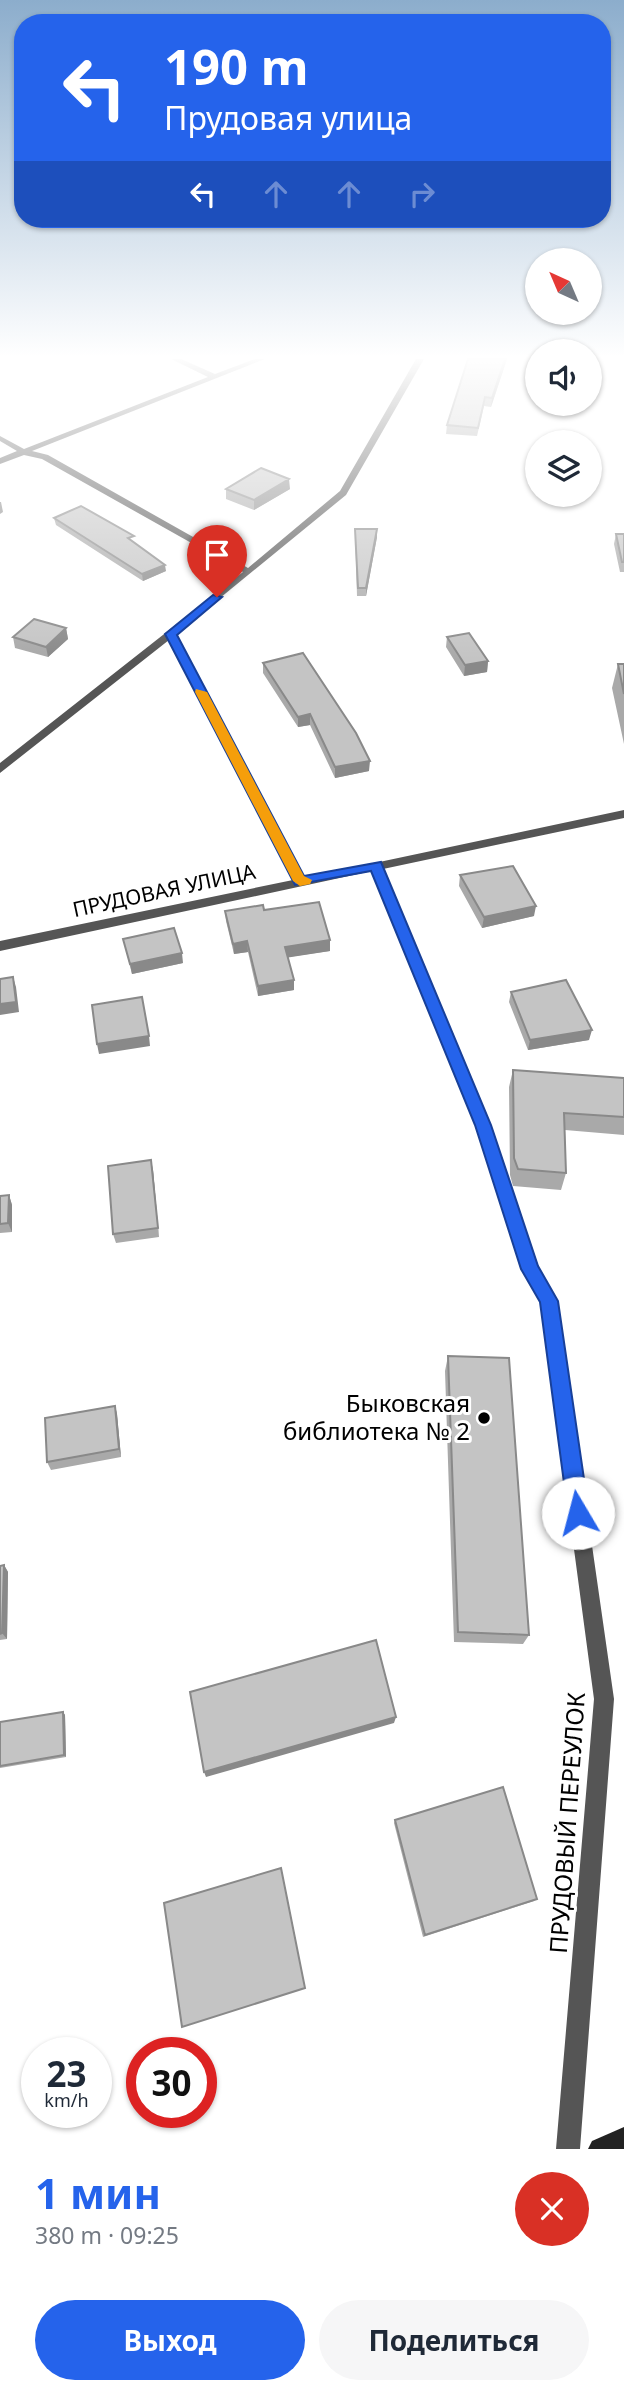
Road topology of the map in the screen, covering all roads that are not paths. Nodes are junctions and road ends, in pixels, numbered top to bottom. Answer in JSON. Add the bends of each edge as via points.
{"nodes":[{"id":1,"x":49,"y":459,"type":"edge"},
{"id":2,"x":362,"y":459,"type":"edge"},
{"id":3,"x":249,"y":572,"type":"junction"},
{"id":4,"x":171,"y":634,"type":"junction"},
{"id":5,"x":0,"y":769,"type":"edge"},
{"id":6,"x":624,"y":814,"type":"edge"},
{"id":7,"x":376,"y":866,"type":"junction"},
{"id":8,"x":300,"y":881,"type":"junction"},
{"id":9,"x":0,"y":946,"type":"edge"},
{"id":10,"x":624,"y":2139,"type":"edge"},
{"id":11,"x":568,"y":2149,"type":"edge"},
{"id":12,"x":600,"y":2149,"type":"edge"}],
"edges":[{"from":1,"to":3,"type":"street"},
{"from":2,"to":3,"type":"street","via":[[343,492]]},
{"from":3,"to":4,"type":"street"},
{"from":4,"to":5,"type":"street"},
{"from":4,"to":8,"type":"street"},
{"from":6,"to":7,"type":"street","name":"ПРУДОВАЯ УЛИЦА"},
{"from":7,"to":8,"type":"street","name":"ПРУДОВАЯ УЛИЦА"},
{"from":7,"to":11,"type":"street","name":"ПРУДОВЫЙ ПЕРЕУЛОК","via":[[483,1125],[530,1269],[549,1301],[604,1699]]},
{"from":8,"to":9,"type":"street","name":"ПРУДОВАЯ УЛИЦА"},
{"from":10,"to":12,"type":"main road"}]}
